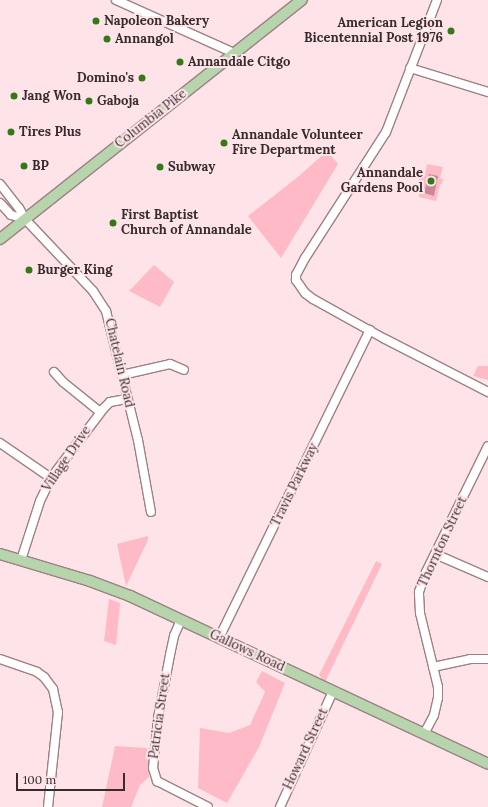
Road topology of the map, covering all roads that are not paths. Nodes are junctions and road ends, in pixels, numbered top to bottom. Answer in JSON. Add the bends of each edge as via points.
{"nodes":[{"id":1,"x":116,"y":0,"type":"edge"},
{"id":2,"x":302,"y":0,"type":"edge"},
{"id":3,"x":438,"y":0,"type":"edge"},
{"id":4,"x":234,"y":54,"type":"junction"},
{"id":5,"x":410,"y":68,"type":"junction"},
{"id":6,"x":488,"y":92,"type":"edge"},
{"id":7,"x":0,"y":184,"type":"edge"},
{"id":8,"x":0,"y":203,"type":"edge"},
{"id":9,"x":25,"y":219,"type":"junction"},
{"id":10,"x":0,"y":239,"type":"edge"},
{"id":11,"x":370,"y":330,"type":"junction"},
{"id":12,"x":184,"y":370,"type":"dead end"},
{"id":13,"x":54,"y":372,"type":"dead end"},
{"id":14,"x":122,"y":375,"type":"junction"},
{"id":15,"x":488,"y":392,"type":"edge"},
{"id":16,"x":127,"y":399,"type":"junction"},
{"id":17,"x":100,"y":412,"type":"junction"},
{"id":18,"x":0,"y":443,"type":"edge"},
{"id":19,"x":488,"y":446,"type":"edge"},
{"id":20,"x":51,"y":478,"type":"junction"},
{"id":21,"x":151,"y":512,"type":"dead end"},
{"id":22,"x":0,"y":554,"type":"edge"},
{"id":23,"x":435,"y":554,"type":"junction"},
{"id":24,"x":21,"y":560,"type":"junction"},
{"id":25,"x":488,"y":577,"type":"edge"},
{"id":26,"x":181,"y":620,"type":"junction"},
{"id":27,"x":219,"y":638,"type":"junction"},
{"id":28,"x":0,"y":659,"type":"edge"},
{"id":29,"x":488,"y":659,"type":"edge"},
{"id":30,"x":433,"y":667,"type":"junction"},
{"id":31,"x":333,"y":691,"type":"junction"},
{"id":32,"x":424,"y":734,"type":"junction"},
{"id":33,"x":488,"y":764,"type":"edge"},
{"id":34,"x":48,"y":807,"type":"edge"},
{"id":35,"x":208,"y":807,"type":"edge"},
{"id":36,"x":280,"y":807,"type":"edge"}],
"edges":[{"from":1,"to":4,"type":"street"},
{"from":2,"to":4,"type":"main road","name":"Columbia Pike"},
{"from":3,"to":5,"type":"street"},
{"from":4,"to":9,"type":"main road","name":"Columbia Pike"},
{"from":5,"to":6,"type":"street"},
{"from":5,"to":11,"type":"street","via":[[386,132],[296,275],[302,289],[313,299]]},
{"from":7,"to":9,"type":"street"},
{"from":8,"to":9,"type":"street","via":[[11,215]]},
{"from":9,"to":10,"type":"main road","name":"Columbia Pike"},
{"from":9,"to":14,"type":"street","name":"Chatelain Road","via":[[93,291],[106,311]]},
{"from":11,"to":15,"type":"street"},
{"from":11,"to":27,"type":"street","name":"Travis Parkway"},
{"from":12,"to":14,"type":"street","via":[[170,364]]},
{"from":13,"to":17,"type":"street"},
{"from":14,"to":16,"type":"street","name":"Chatelain Road"},
{"from":16,"to":17,"type":"street","name":"Village Drive","via":[[110,402]]},
{"from":16,"to":21,"type":"street","name":"Chatelain Road","via":[[138,440]]},
{"from":17,"to":20,"type":"street","name":"Village Drive"},
{"from":18,"to":20,"type":"street"},
{"from":19,"to":23,"type":"street","name":"Thornton Street"},
{"from":20,"to":24,"type":"street","name":"Village Drive","via":[[40,501]]},
{"from":22,"to":24,"type":"main road","name":"Gallows Road"},
{"from":23,"to":25,"type":"street"},
{"from":23,"to":30,"type":"street","name":"Thornton Street","via":[[422,582],[419,603]]},
{"from":24,"to":26,"type":"main road","name":"Gallows Road","via":[[109,588]]},
{"from":26,"to":27,"type":"main road","name":"Gallows Road"},
{"from":26,"to":35,"type":"street","name":"Patricia Street","via":[[168,661],[153,768],[157,781]]},
{"from":27,"to":31,"type":"main road","name":"Gallows Road"},
{"from":28,"to":34,"type":"street","via":[[37,672],[53,689],[58,712]]},
{"from":29,"to":30,"type":"street","via":[[470,659]]},
{"from":30,"to":32,"type":"street","name":"Thornton Street","via":[[438,698],[434,715]]},
{"from":31,"to":32,"type":"main road","name":"Gallows Road"},
{"from":31,"to":36,"type":"street","name":"Howard Street"},
{"from":32,"to":33,"type":"main road","name":"Gallows Road"}]}
